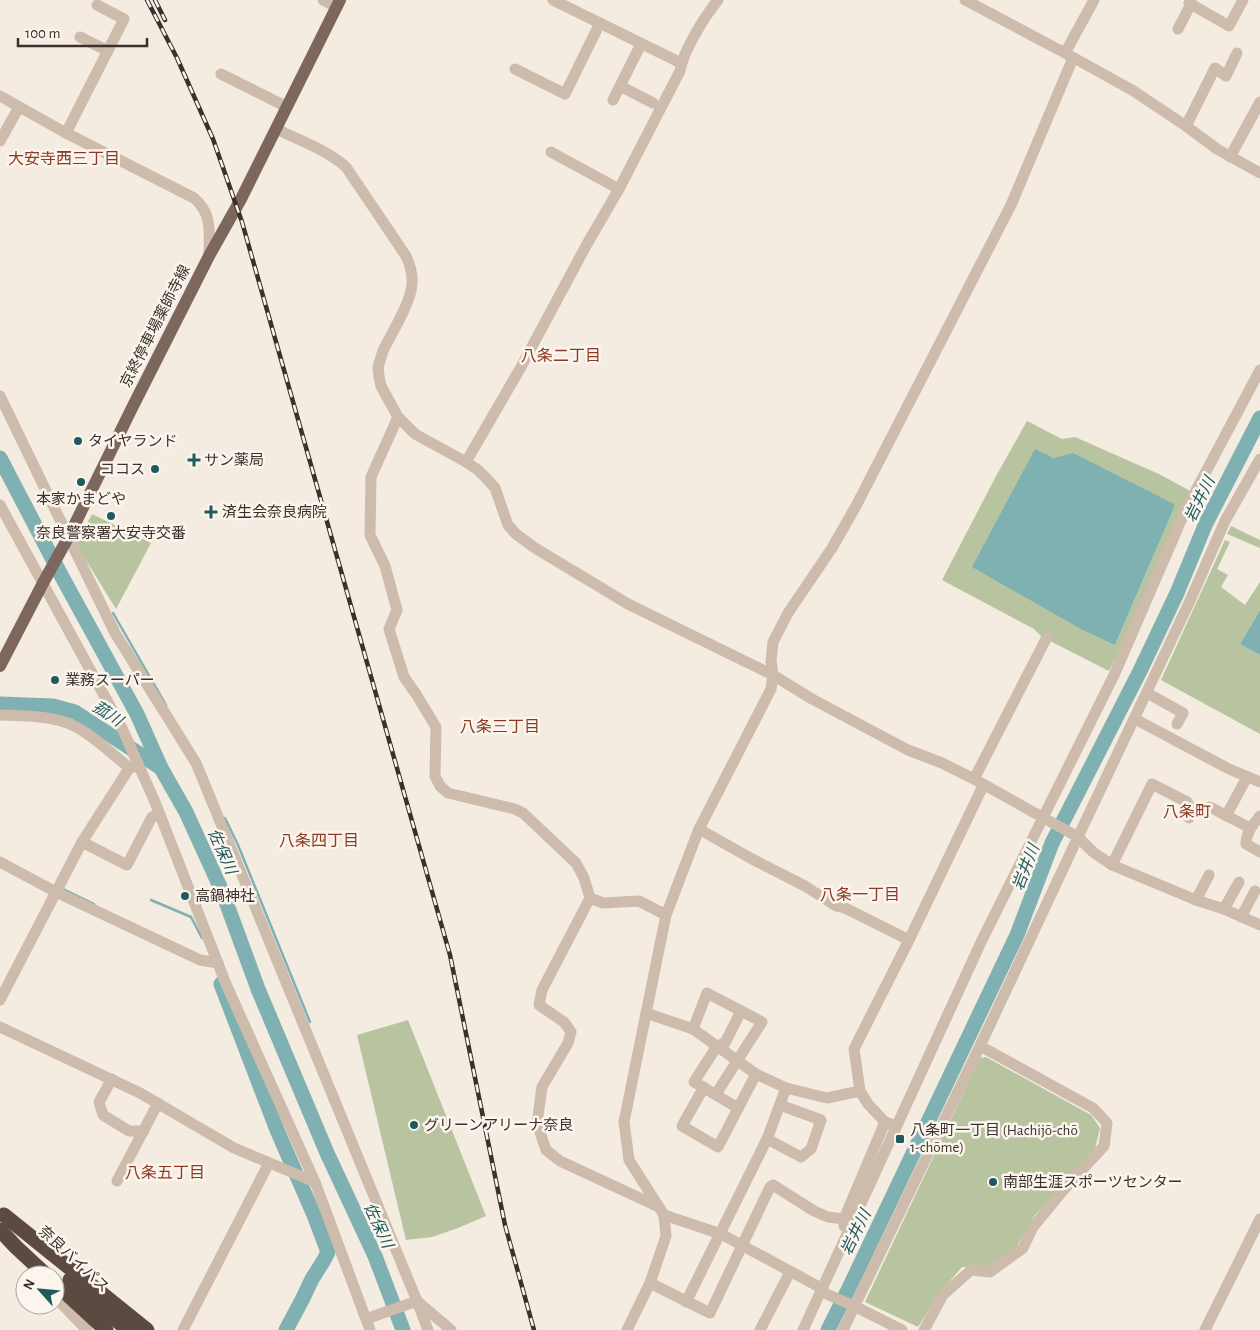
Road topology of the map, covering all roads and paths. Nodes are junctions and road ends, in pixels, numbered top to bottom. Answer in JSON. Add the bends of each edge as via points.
{"nodes":[{"id":1,"x":323,"y":0,"type":"edge"},
{"id":2,"x":552,"y":0,"type":"edge"},
{"id":3,"x":718,"y":0,"type":"edge"},
{"id":4,"x":965,"y":0,"type":"edge"},
{"id":5,"x":1094,"y":0,"type":"edge"},
{"id":6,"x":1243,"y":0,"type":"edge"},
{"id":7,"x":1191,"y":2,"type":"edge"},
{"id":8,"x":338,"y":3,"type":"edge"},
{"id":9,"x":97,"y":5,"type":"dead end"},
{"id":10,"x":600,"y":24,"type":"junction"},
{"id":11,"x":1178,"y":29,"type":"dead end"},
{"id":12,"x":80,"y":37,"type":"dead end"},
{"id":13,"x":641,"y":44,"type":"junction"},
{"id":14,"x":108,"y":51,"type":"junction"},
{"id":15,"x":1237,"y":52,"type":"dead end"},
{"id":16,"x":1069,"y":55,"type":"junction"},
{"id":17,"x":681,"y":63,"type":"junction"},
{"id":18,"x":515,"y":69,"type":"dead end"},
{"id":19,"x":221,"y":74,"type":"dead end"},
{"id":20,"x":620,"y":86,"type":"junction"},
{"id":21,"x":0,"y":96,"type":"edge"},
{"id":22,"x":613,"y":100,"type":"dead end"},
{"id":23,"x":1260,"y":102,"type":"edge"},
{"id":24,"x":653,"y":103,"type":"dead end"},
{"id":25,"x":19,"y":106,"type":"junction"},
{"id":26,"x":286,"y":107,"type":"junction"},
{"id":27,"x":1186,"y":126,"type":"junction"},
{"id":28,"x":276,"y":129,"type":"junction"},
{"id":29,"x":66,"y":133,"type":"junction"},
{"id":30,"x":0,"y":141,"type":"edge"},
{"id":31,"x":551,"y":152,"type":"dead end"},
{"id":32,"x":1230,"y":157,"type":"junction"},
{"id":33,"x":1260,"y":173,"type":"edge"},
{"id":34,"x":619,"y":189,"type":"junction"},
{"id":35,"x":209,"y":256,"type":"junction"},
{"id":36,"x":1260,"y":370,"type":"edge"},
{"id":37,"x":0,"y":396,"type":"edge"},
{"id":38,"x":398,"y":417,"type":"junction"},
{"id":39,"x":1260,"y":459,"type":"edge"},
{"id":40,"x":466,"y":462,"type":"junction"},
{"id":41,"x":0,"y":505,"type":"edge"},
{"id":42,"x":67,"y":539,"type":"junction"},
{"id":43,"x":44,"y":580,"type":"junction"},
{"id":44,"x":1047,"y":637,"type":"dead end"},
{"id":45,"x":0,"y":666,"type":"edge"},
{"id":46,"x":773,"y":675,"type":"junction"},
{"id":47,"x":1147,"y":693,"type":"junction"},
{"id":48,"x":0,"y":715,"type":"edge"},
{"id":49,"x":1134,"y":719,"type":"junction"},
{"id":50,"x":1177,"y":724,"type":"dead end"},
{"id":51,"x":134,"y":767,"type":"junction"},
{"id":52,"x":1247,"y":777,"type":"junction"},
{"id":53,"x":1260,"y":782,"type":"edge"},
{"id":54,"x":979,"y":783,"type":"junction"},
{"id":55,"x":1210,"y":807,"type":"dead end"},
{"id":56,"x":159,"y":814,"type":"junction"},
{"id":57,"x":1226,"y":816,"type":"junction"},
{"id":58,"x":1260,"y":816,"type":"edge"},
{"id":59,"x":1189,"y":818,"type":"dead end"},
{"id":60,"x":1046,"y":820,"type":"junction"},
{"id":61,"x":700,"y":828,"type":"junction"},
{"id":62,"x":1250,"y":828,"type":"junction"},
{"id":63,"x":1076,"y":836,"type":"junction"},
{"id":64,"x":82,"y":842,"type":"junction"},
{"id":65,"x":1260,"y":852,"type":"edge"},
{"id":66,"x":0,"y":862,"type":"edge"},
{"id":67,"x":1112,"y":865,"type":"junction"},
{"id":68,"x":1209,"y":875,"type":"dead end"},
{"id":69,"x":1239,"y":882,"type":"dead end"},
{"id":70,"x":1255,"y":891,"type":"dead end"},
{"id":71,"x":56,"y":892,"type":"junction"},
{"id":72,"x":590,"y":898,"type":"junction"},
{"id":73,"x":1196,"y":900,"type":"junction"},
{"id":74,"x":1224,"y":909,"type":"junction"},
{"id":75,"x":666,"y":915,"type":"junction"},
{"id":76,"x":1241,"y":917,"type":"junction"},
{"id":77,"x":1260,"y":925,"type":"edge"},
{"id":78,"x":909,"y":940,"type":"junction"},
{"id":79,"x":218,"y":963,"type":"junction"},
{"id":80,"x":0,"y":1000,"type":"edge"},
{"id":81,"x":741,"y":1011,"type":"junction"},
{"id":82,"x":646,"y":1013,"type":"junction"},
{"id":83,"x":0,"y":1027,"type":"edge"},
{"id":84,"x":693,"y":1029,"type":"junction"},
{"id":85,"x":717,"y":1046,"type":"junction"},
{"id":86,"x":980,"y":1046,"type":"junction"},
{"id":87,"x":738,"y":1061,"type":"junction"},
{"id":88,"x":756,"y":1074,"type":"junction"},
{"id":89,"x":112,"y":1079,"type":"junction"},
{"id":90,"x":704,"y":1088,"type":"junction"},
{"id":91,"x":786,"y":1088,"type":"junction"},
{"id":92,"x":860,"y":1090,"type":"junction"},
{"id":93,"x":716,"y":1094,"type":"junction"},
{"id":94,"x":158,"y":1103,"type":"junction"},
{"id":95,"x":780,"y":1105,"type":"junction"},
{"id":96,"x":738,"y":1108,"type":"junction"},
{"id":97,"x":890,"y":1124,"type":"junction"},
{"id":98,"x":144,"y":1130,"type":"junction"},
{"id":99,"x":767,"y":1139,"type":"junction"},
{"id":100,"x":269,"y":1162,"type":"junction"},
{"id":101,"x":117,"y":1181,"type":"dead end"},
{"id":102,"x":314,"y":1182,"type":"junction"},
{"id":103,"x":662,"y":1211,"type":"junction"},
{"id":104,"x":1,"y":1219,"type":"edge"},
{"id":105,"x":844,"y":1219,"type":"junction"},
{"id":106,"x":1260,"y":1219,"type":"edge"},
{"id":107,"x":721,"y":1234,"type":"junction"},
{"id":108,"x":742,"y":1245,"type":"junction"},
{"id":109,"x":842,"y":1246,"type":"junction"},
{"id":110,"x":16,"y":1247,"type":"junction"},
{"id":111,"x":30,"y":1265,"type":"edge"},
{"id":112,"x":35,"y":1265,"type":"edge"},
{"id":113,"x":790,"y":1272,"type":"junction"},
{"id":114,"x":650,"y":1283,"type":"junction"},
{"id":115,"x":823,"y":1291,"type":"junction"},
{"id":116,"x":65,"y":1292,"type":"edge"},
{"id":117,"x":417,"y":1301,"type":"junction"},
{"id":118,"x":686,"y":1302,"type":"junction"},
{"id":119,"x":852,"y":1306,"type":"junction"},
{"id":120,"x":65,"y":1307,"type":"edge"},
{"id":121,"x":368,"y":1323,"type":"edge"},
{"id":122,"x":87,"y":1330,"type":"edge"},
{"id":123,"x":106,"y":1330,"type":"edge"},
{"id":124,"x":128,"y":1330,"type":"edge"},
{"id":125,"x":147,"y":1330,"type":"edge"},
{"id":126,"x":183,"y":1330,"type":"edge"},
{"id":127,"x":428,"y":1330,"type":"edge"},
{"id":128,"x":451,"y":1330,"type":"edge"},
{"id":129,"x":627,"y":1330,"type":"edge"},
{"id":130,"x":760,"y":1330,"type":"edge"},
{"id":131,"x":803,"y":1330,"type":"edge"},
{"id":132,"x":843,"y":1330,"type":"edge"},
{"id":133,"x":902,"y":1330,"type":"edge"},
{"id":134,"x":924,"y":1330,"type":"edge"},
{"id":135,"x":1205,"y":1330,"type":"edge"}],
"edges":[{"from":1,"to":8,"type":"street"},
{"from":2,"to":10,"type":"street"},
{"from":3,"to":17,"type":"street"},
{"from":4,"to":16,"type":"street"},
{"from":5,"to":16,"type":"street"},
{"from":6,"to":7,"type":"street","via":[[1229,26]]},
{"from":7,"to":11,"type":"street"},
{"from":8,"to":26,"type":"main road","name":"京終停車場薬師寺線"},
{"from":9,"to":14,"type":"street","via":[[124,19]]},
{"from":10,"to":13,"type":"street"},
{"from":10,"to":18,"type":"street","via":[[565,94]]},
{"from":12,"to":14,"type":"street"},
{"from":13,"to":17,"type":"street"},
{"from":13,"to":20,"type":"street"},
{"from":14,"to":29,"type":"street"},
{"from":15,"to":27,"type":"street","via":[[1226,76],[1215,68]]},
{"from":16,"to":27,"type":"street","via":[[1132,90]]},
{"from":16,"to":46,"type":"street","via":[[1011,205],[856,506],[773,642]]},
{"from":17,"to":34,"type":"street","via":[[680,71]]},
{"from":19,"to":26,"type":"street"},
{"from":20,"to":22,"type":"street"},
{"from":20,"to":24,"type":"street"},
{"from":21,"to":25,"type":"street"},
{"from":23,"to":32,"type":"street"},
{"from":25,"to":29,"type":"street"},
{"from":25,"to":30,"type":"street"},
{"from":26,"to":28,"type":"main road","name":"京終停車場薬師寺線"},
{"from":27,"to":32,"type":"street"},
{"from":28,"to":35,"type":"main road","name":"京終停車場薬師寺線"},
{"from":28,"to":38,"type":"street","via":[[339,160],[406,256],[411,268],[411,293],[378,367],[381,386]]},
{"from":29,"to":35,"type":"street","via":[[199,202],[209,222]]},
{"from":31,"to":34,"type":"street"},
{"from":32,"to":33,"type":"street"},
{"from":34,"to":40,"type":"street"},
{"from":35,"to":42,"type":"main road","name":"京終停車場薬師寺線"},
{"from":36,"to":60,"type":"street","via":[[1186,509],[1115,673]]},
{"from":37,"to":42,"type":"street"},
{"from":38,"to":40,"type":"street","via":[[415,434]]},
{"from":38,"to":72,"type":"street","via":[[371,477],[370,535],[385,566],[397,610],[389,629],[404,677],[436,727],[435,776],[448,793],[523,813],[576,863]]},
{"from":39,"to":47,"type":"street","via":[[1225,521]]},
{"from":40,"to":46,"type":"street","via":[[495,488],[508,525],[536,548],[628,604]]},
{"from":41,"to":43,"type":"street"},
{"from":42,"to":43,"type":"main road","name":"京終停車場薬師寺線"},
{"from":42,"to":117,"type":"street","via":[[114,633],[196,764]]},
{"from":43,"to":45,"type":"main road","name":"京終停車場薬師寺線"},
{"from":43,"to":51,"type":"street","via":[[122,728]]},
{"from":44,"to":54,"type":"street"},
{"from":46,"to":54,"type":"street","via":[[908,750],[942,763]]},
{"from":46,"to":61,"type":"street","via":[[771,689]]},
{"from":47,"to":49,"type":"street"},
{"from":47,"to":50,"type":"street","via":[[1183,712]]},
{"from":48,"to":51,"type":"street","via":[[59,720],[85,731]]},
{"from":49,"to":52,"type":"street"},
{"from":49,"to":63,"type":"street"},
{"from":51,"to":56,"type":"street"},
{"from":51,"to":64,"type":"street"},
{"from":52,"to":53,"type":"street"},
{"from":52,"to":57,"type":"street"},
{"from":54,"to":60,"type":"street"},
{"from":54,"to":78,"type":"street"},
{"from":55,"to":57,"type":"street"},
{"from":56,"to":64,"type":"street","via":[[152,817],[127,865]]},
{"from":56,"to":79,"type":"street"},
{"from":57,"to":62,"type":"street"},
{"from":58,"to":62,"type":"street"},
{"from":59,"to":67,"type":"street","via":[[1193,810],[1187,802],[1152,784]]},
{"from":60,"to":63,"type":"street"},
{"from":60,"to":97,"type":"street","via":[[982,940],[926,1063]]},
{"from":61,"to":75,"type":"street"},
{"from":61,"to":78,"type":"street","via":[[836,906]]},
{"from":62,"to":65,"type":"street","via":[[1246,844]]},
{"from":63,"to":67,"type":"street"},
{"from":63,"to":86,"type":"street"},
{"from":64,"to":71,"type":"street"},
{"from":66,"to":71,"type":"street"},
{"from":67,"to":73,"type":"street"},
{"from":68,"to":73,"type":"street"},
{"from":69,"to":74,"type":"street"},
{"from":70,"to":76,"type":"street"},
{"from":71,"to":79,"type":"street","via":[[200,960]]},
{"from":71,"to":80,"type":"street"},
{"from":72,"to":75,"type":"street","via":[[603,903],[639,901]]},
{"from":72,"to":103,"type":"street","via":[[542,990],[539,1005],[564,1022],[571,1032],[542,1087],[538,1123],[546,1150],[560,1161]]},
{"from":73,"to":74,"type":"street"},
{"from":74,"to":76,"type":"street"},
{"from":75,"to":82,"type":"street"},
{"from":76,"to":77,"type":"street"},
{"from":78,"to":92,"type":"street","via":[[854,1049]]},
{"from":79,"to":102,"type":"street"},
{"from":81,"to":84,"type":"street","via":[[707,993]]},
{"from":81,"to":85,"type":"street","via":[[725,1043]]},
{"from":81,"to":87,"type":"street","via":[[762,1022]]},
{"from":82,"to":84,"type":"street"},
{"from":82,"to":103,"type":"street","via":[[624,1122],[629,1160]]},
{"from":83,"to":89,"type":"street"},
{"from":84,"to":85,"type":"street"},
{"from":85,"to":87,"type":"street"},
{"from":85,"to":90,"type":"street","via":[[694,1082]]},
{"from":86,"to":119,"type":"street"},
{"from":86,"to":134,"type":"street","via":[[1093,1108],[1107,1123],[1104,1146],[1033,1227],[1023,1248],[990,1272],[971,1270],[943,1295]]},
{"from":87,"to":88,"type":"street"},
{"from":87,"to":93,"type":"street"},
{"from":88,"to":91,"type":"street"},
{"from":88,"to":96,"type":"street"},
{"from":89,"to":94,"type":"street"},
{"from":89,"to":98,"type":"street","via":[[99,1102],[103,1115],[129,1131]]},
{"from":90,"to":93,"type":"street"},
{"from":90,"to":96,"type":"street","via":[[682,1126],[718,1147]]},
{"from":91,"to":92,"type":"street","via":[[827,1098]]},
{"from":91,"to":95,"type":"street"},
{"from":92,"to":97,"type":"street","via":[[868,1104]]},
{"from":93,"to":96,"type":"street"},
{"from":94,"to":98,"type":"street"},
{"from":94,"to":100,"type":"street","via":[[234,1148]]},
{"from":95,"to":99,"type":"street"},
{"from":95,"to":99,"type":"street","via":[[821,1120],[811,1149],[801,1157]]},
{"from":97,"to":105,"type":"street"},
{"from":97,"to":109,"type":"street"},
{"from":98,"to":101,"type":"street"},
{"from":99,"to":107,"type":"street"},
{"from":100,"to":102,"type":"street"},
{"from":100,"to":126,"type":"street"},
{"from":102,"to":121,"type":"street"},
{"from":103,"to":107,"type":"street"},
{"from":103,"to":114,"type":"street","via":[[666,1236]]},
{"from":104,"to":110,"type":"highway","name":"奈良バイパス"},
{"from":104,"to":124,"type":"highway","name":"奈良バイパス"},
{"from":104,"to":125,"type":"highway"},
{"from":105,"to":108,"type":"street","via":[[814,1211],[774,1185],[770,1187]]},
{"from":105,"to":109,"type":"street"},
{"from":106,"to":135,"type":"street"},
{"from":107,"to":108,"type":"street"},
{"from":107,"to":118,"type":"street"},
{"from":108,"to":113,"type":"street"},
{"from":108,"to":118,"type":"street","via":[[710,1313]]},
{"from":109,"to":115,"type":"street"},
{"from":110,"to":111,"type":"street"},
{"from":110,"to":112,"type":"highway","name":"奈良バイパス"},
{"from":113,"to":115,"type":"street"},
{"from":113,"to":130,"type":"street"},
{"from":114,"to":118,"type":"street"},
{"from":114,"to":129,"type":"street"},
{"from":115,"to":119,"type":"street"},
{"from":115,"to":131,"type":"street"},
{"from":116,"to":123,"type":"highway","name":"奈良バイパス"},
{"from":117,"to":121,"type":"street"},
{"from":117,"to":127,"type":"street"},
{"from":117,"to":128,"type":"street"},
{"from":119,"to":132,"type":"street"},
{"from":119,"to":133,"type":"street"},
{"from":120,"to":122,"type":"street"}]}
